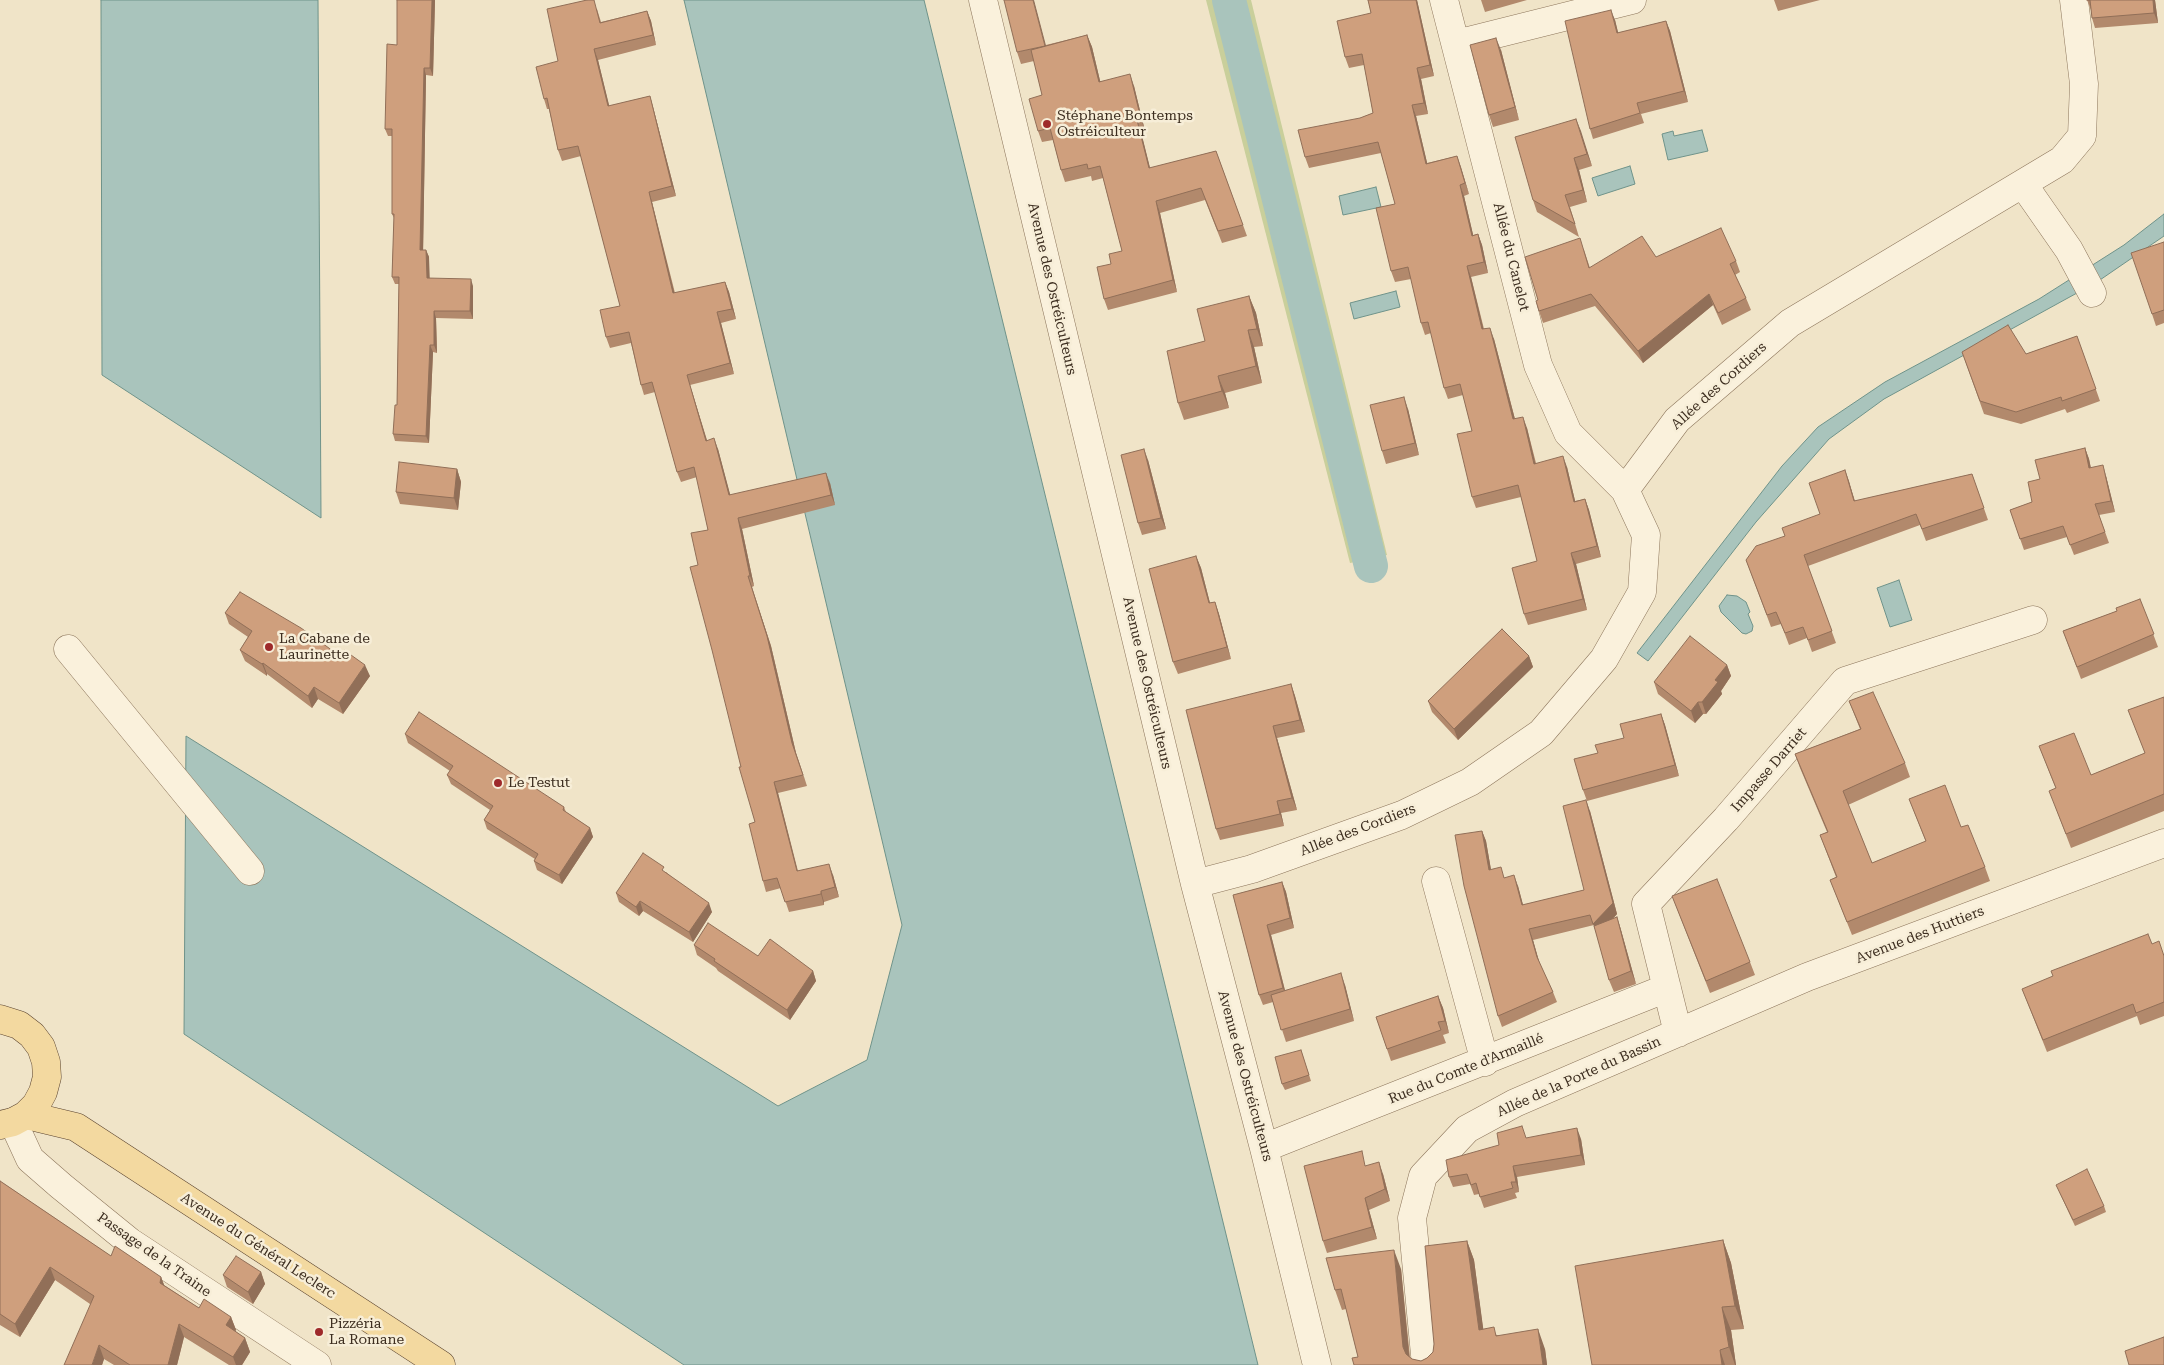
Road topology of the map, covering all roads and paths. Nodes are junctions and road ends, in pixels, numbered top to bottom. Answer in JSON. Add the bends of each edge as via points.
{"nodes":[{"id":1,"x":983,"y":0,"type":"edge"},
{"id":2,"x":1444,"y":0,"type":"edge"},
{"id":3,"x":1632,"y":0,"type":"edge"},
{"id":4,"x":2074,"y":0,"type":"edge"},
{"id":5,"x":1456,"y":44,"type":"junction"},
{"id":6,"x":2023,"y":184,"type":"junction"},
{"id":7,"x":2092,"y":293,"type":"dead end"},
{"id":8,"x":1625,"y":490,"type":"junction"},
{"id":9,"x":2033,"y":620,"type":"dead end"},
{"id":10,"x":68,"y":649,"type":"dead end"},
{"id":11,"x":2164,"y":843,"type":"edge"},
{"id":12,"x":250,"y":871,"type":"dead end"},
{"id":13,"x":1436,"y":881,"type":"dead end"},
{"id":14,"x":1195,"y":884,"type":"junction"},
{"id":15,"x":1667,"y":988,"type":"junction"},
{"id":16,"x":0,"y":1019,"type":"edge"},
{"id":17,"x":1678,"y":1033,"type":"junction"},
{"id":18,"x":1485,"y":1062,"type":"junction"},
{"id":19,"x":47,"y":1077,"type":"junction"},
{"id":20,"x":13,"y":1121,"type":"edge"},
{"id":21,"x":76,"y":1127,"type":"junction"},
{"id":22,"x":1264,"y":1148,"type":"junction"},
{"id":23,"x":317,"y":1365,"type":"edge"},
{"id":24,"x":441,"y":1365,"type":"edge"},
{"id":25,"x":1317,"y":1365,"type":"edge"},
{"id":26,"x":1426,"y":1365,"type":"edge"}],
"edges":[{"from":1,"to":14,"type":"street","name":"Avenue des Ostréiculteurs"},
{"from":2,"to":5,"type":"street","name":"Allée du Canelot"},
{"from":3,"to":5,"type":"street"},
{"from":4,"to":6,"type":"street","name":"Allée des Cordiers","via":[[2084,84],[2082,136],[2062,160]]},
{"from":5,"to":8,"type":"street","name":"Allée du Canelot","via":[[1538,365],[1568,433]]},
{"from":6,"to":7,"type":"street","via":[[2069,250]]},
{"from":6,"to":8,"type":"street","name":"Allée des Cordiers","via":[[1790,323],[1677,420]]},
{"from":8,"to":14,"type":"street","name":"Allée des Cordiers","via":[[1646,535],[1642,592],[1604,659],[1541,733],[1470,782],[1402,815],[1252,868]]},
{"from":9,"to":15,"type":"street","name":"Impasse Darriet","via":[[1845,681],[1726,819],[1646,904]]},
{"from":10,"to":12,"type":"street"},
{"from":11,"to":17,"type":"street","name":"Avenue des Huttiers","via":[[1807,977]]},
{"from":13,"to":18,"type":"street"},
{"from":14,"to":22,"type":"street","name":"Avenue des Ostréiculteurs"},
{"from":15,"to":17,"type":"street","name":"Impasse Darriet"},
{"from":15,"to":18,"type":"street","name":"Rue du Comte d'Armaillé"},
{"from":16,"to":19,"type":"main road","via":[[19,1025],[32,1035],[41,1047]]},
{"from":17,"to":26,"type":"street","name":"Allée de la Porte du Bassin","via":[[1514,1103],[1467,1129],[1423,1176],[1412,1218]]},
{"from":18,"to":22,"type":"street","name":"Rue du Comte d'Armaillé"},
{"from":19,"to":20,"type":"main road","via":[[36,1105]]},
{"from":19,"to":21,"type":"main road","name":"Avenue du Général Leclerc"},
{"from":20,"to":21,"type":"main road","name":"Avenue du Général Leclerc"},
{"from":20,"to":23,"type":"street","name":"Passage de la Traine","via":[[30,1159],[130,1242]]},
{"from":21,"to":24,"type":"main road","name":"Avenue du Général Leclerc"},
{"from":22,"to":25,"type":"street","name":"Avenue des Ostréiculteurs"}]}
